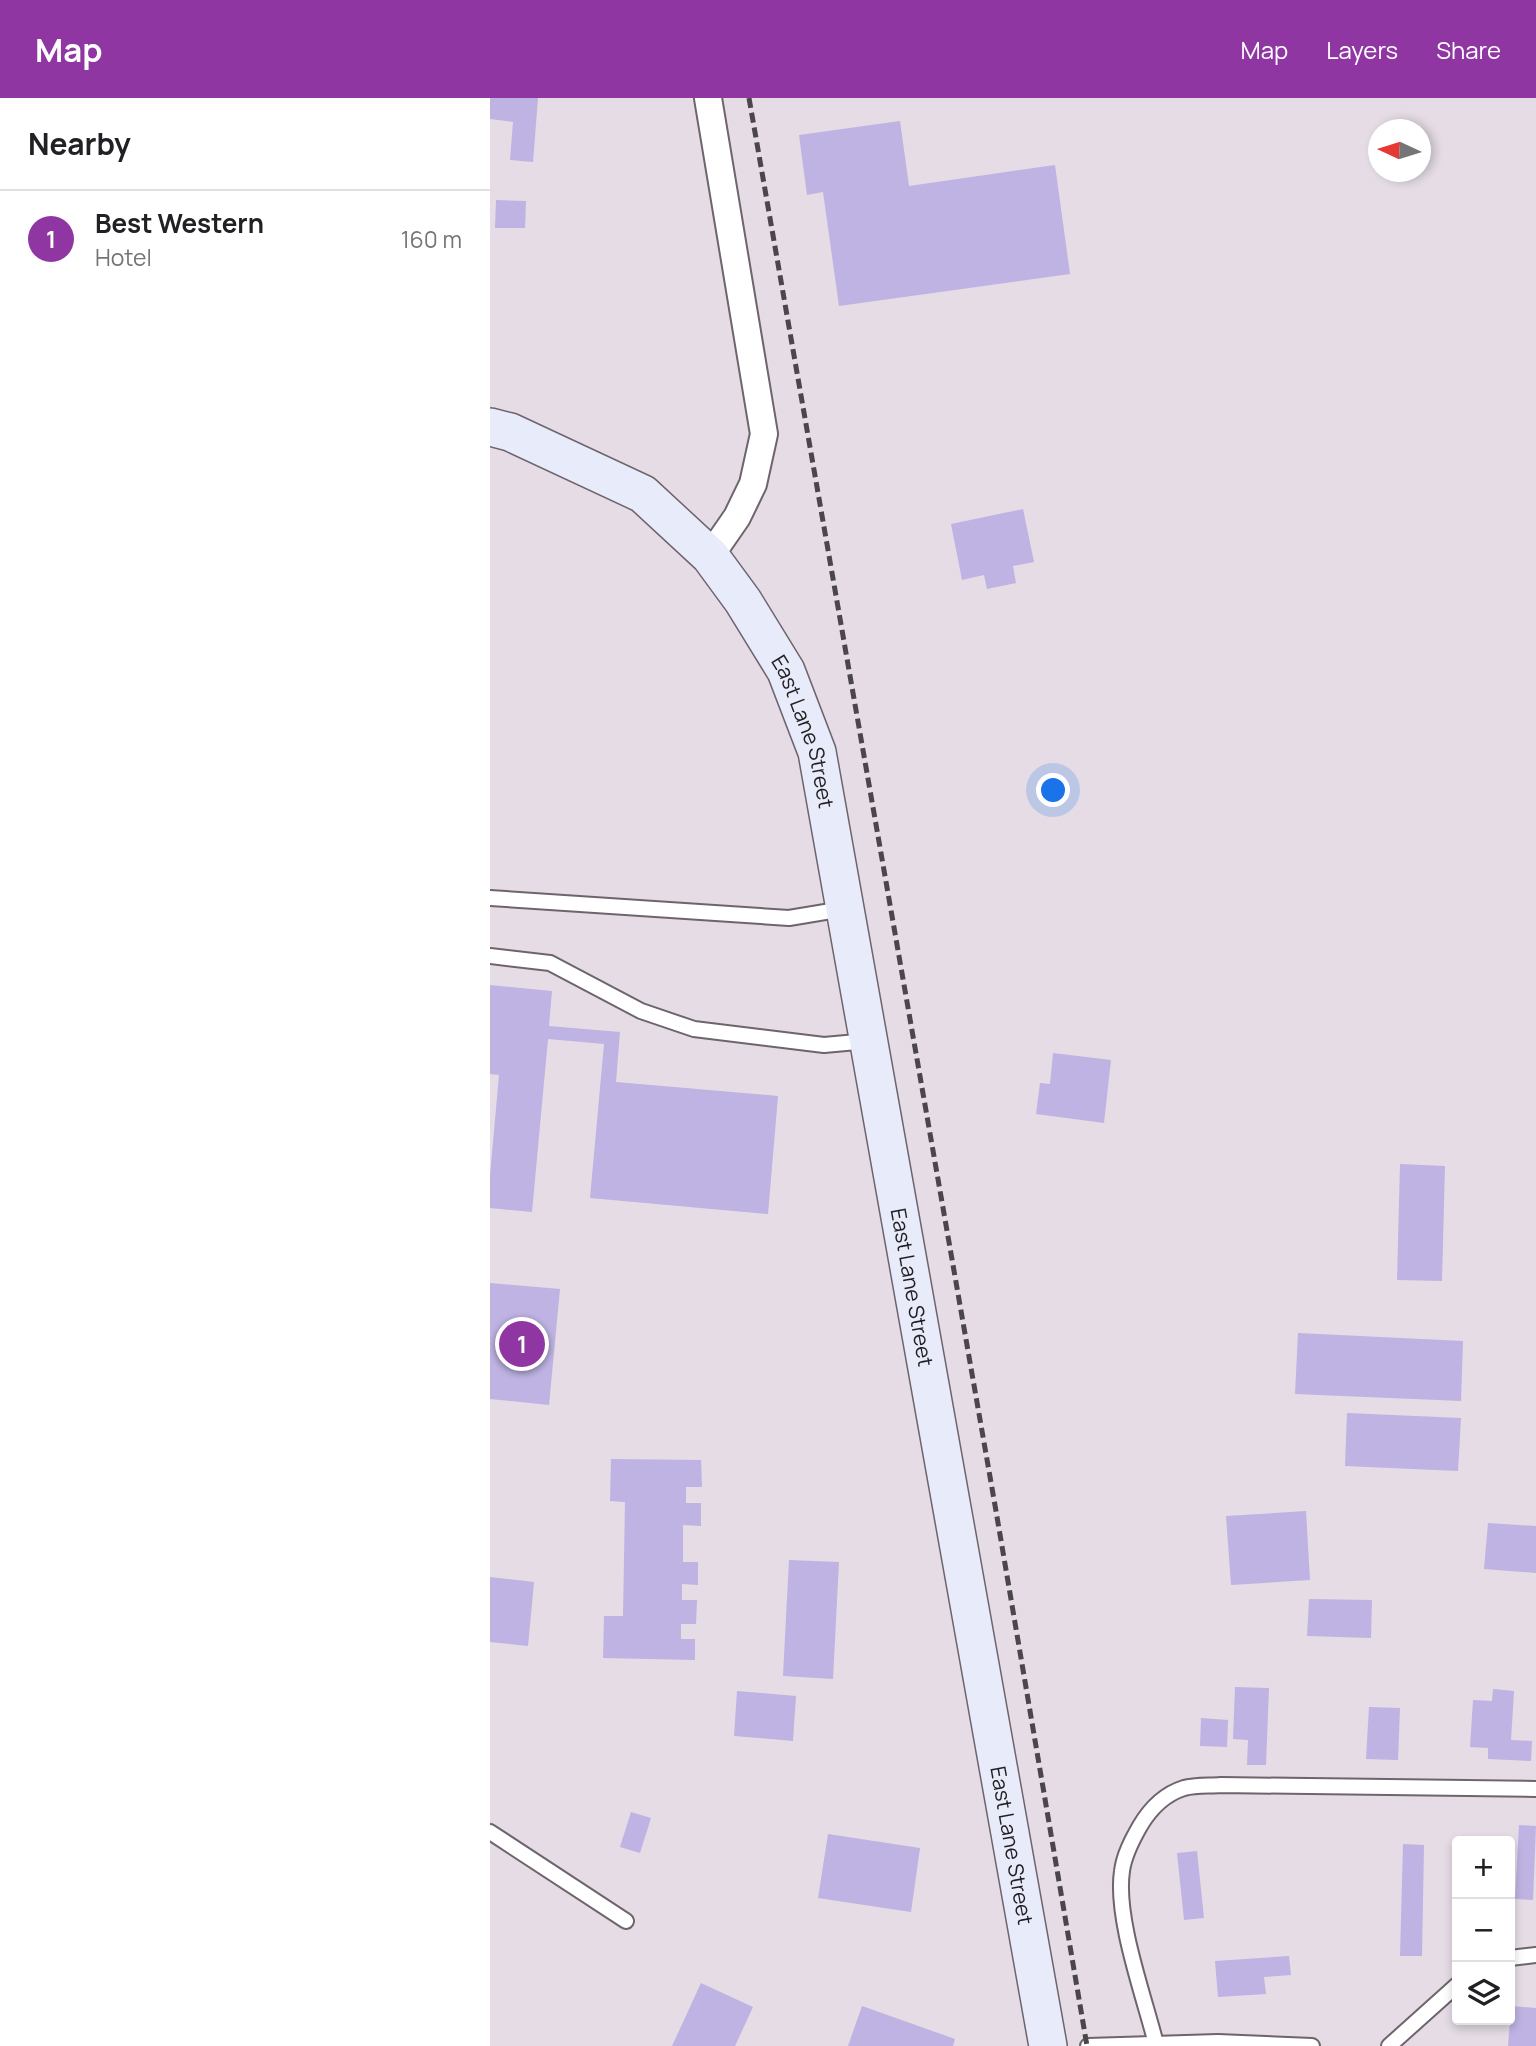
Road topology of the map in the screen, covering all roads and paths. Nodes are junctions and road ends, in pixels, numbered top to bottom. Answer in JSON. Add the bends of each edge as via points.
{"nodes":[{"id":1,"x":708,"y":98,"type":"edge"},
{"id":2,"x":490,"y":427,"type":"edge"},
{"id":3,"x":710,"y":556,"type":"junction"},
{"id":4,"x":490,"y":898,"type":"edge"},
{"id":5,"x":845,"y":908,"type":"junction"},
{"id":6,"x":490,"y":956,"type":"edge"},
{"id":7,"x":868,"y":1041,"type":"junction"},
{"id":8,"x":1536,"y":1789,"type":"edge"},
{"id":9,"x":490,"y":1832,"type":"edge"},
{"id":10,"x":626,"y":1921,"type":"dead end"},
{"id":11,"x":1536,"y":1955,"type":"edge"},
{"id":12,"x":1515,"y":1957,"type":"edge"},
{"id":13,"x":1452,"y":1989,"type":"edge"},
{"id":14,"x":1156,"y":2044,"type":"junction"},
{"id":15,"x":1218,"y":2044,"type":"edge"},
{"id":16,"x":1048,"y":2046,"type":"edge"},
{"id":17,"x":1088,"y":2046,"type":"edge"},
{"id":18,"x":1312,"y":2046,"type":"edge"},
{"id":19,"x":1389,"y":2046,"type":"edge"}],
"edges":[{"from":1,"to":3,"type":"street","via":[[764,433],[752,484],[737,517]]},
{"from":2,"to":3,"type":"street","name":"East Lane Street","via":[[643,494]]},
{"from":3,"to":5,"type":"street","name":"East Lane Street","via":[[786,671],[817,751]]},
{"from":4,"to":5,"type":"lane","via":[[789,918]]},
{"from":5,"to":7,"type":"street","name":"East Lane Street"},
{"from":6,"to":7,"type":"lane","via":[[550,963],[641,1012],[694,1029],[824,1045]]},
{"from":7,"to":16,"type":"street","name":"East Lane Street"},
{"from":8,"to":14,"type":"lane","via":[[1221,1785],[1186,1787],[1168,1795],[1147,1814],[1122,1868],[1124,1919]]},
{"from":9,"to":10,"type":"lane"},
{"from":11,"to":12,"type":"lane"},
{"from":13,"to":19,"type":"lane"},
{"from":14,"to":15,"type":"lane"},
{"from":14,"to":17,"type":"lane"},
{"from":15,"to":18,"type":"lane"}]}
